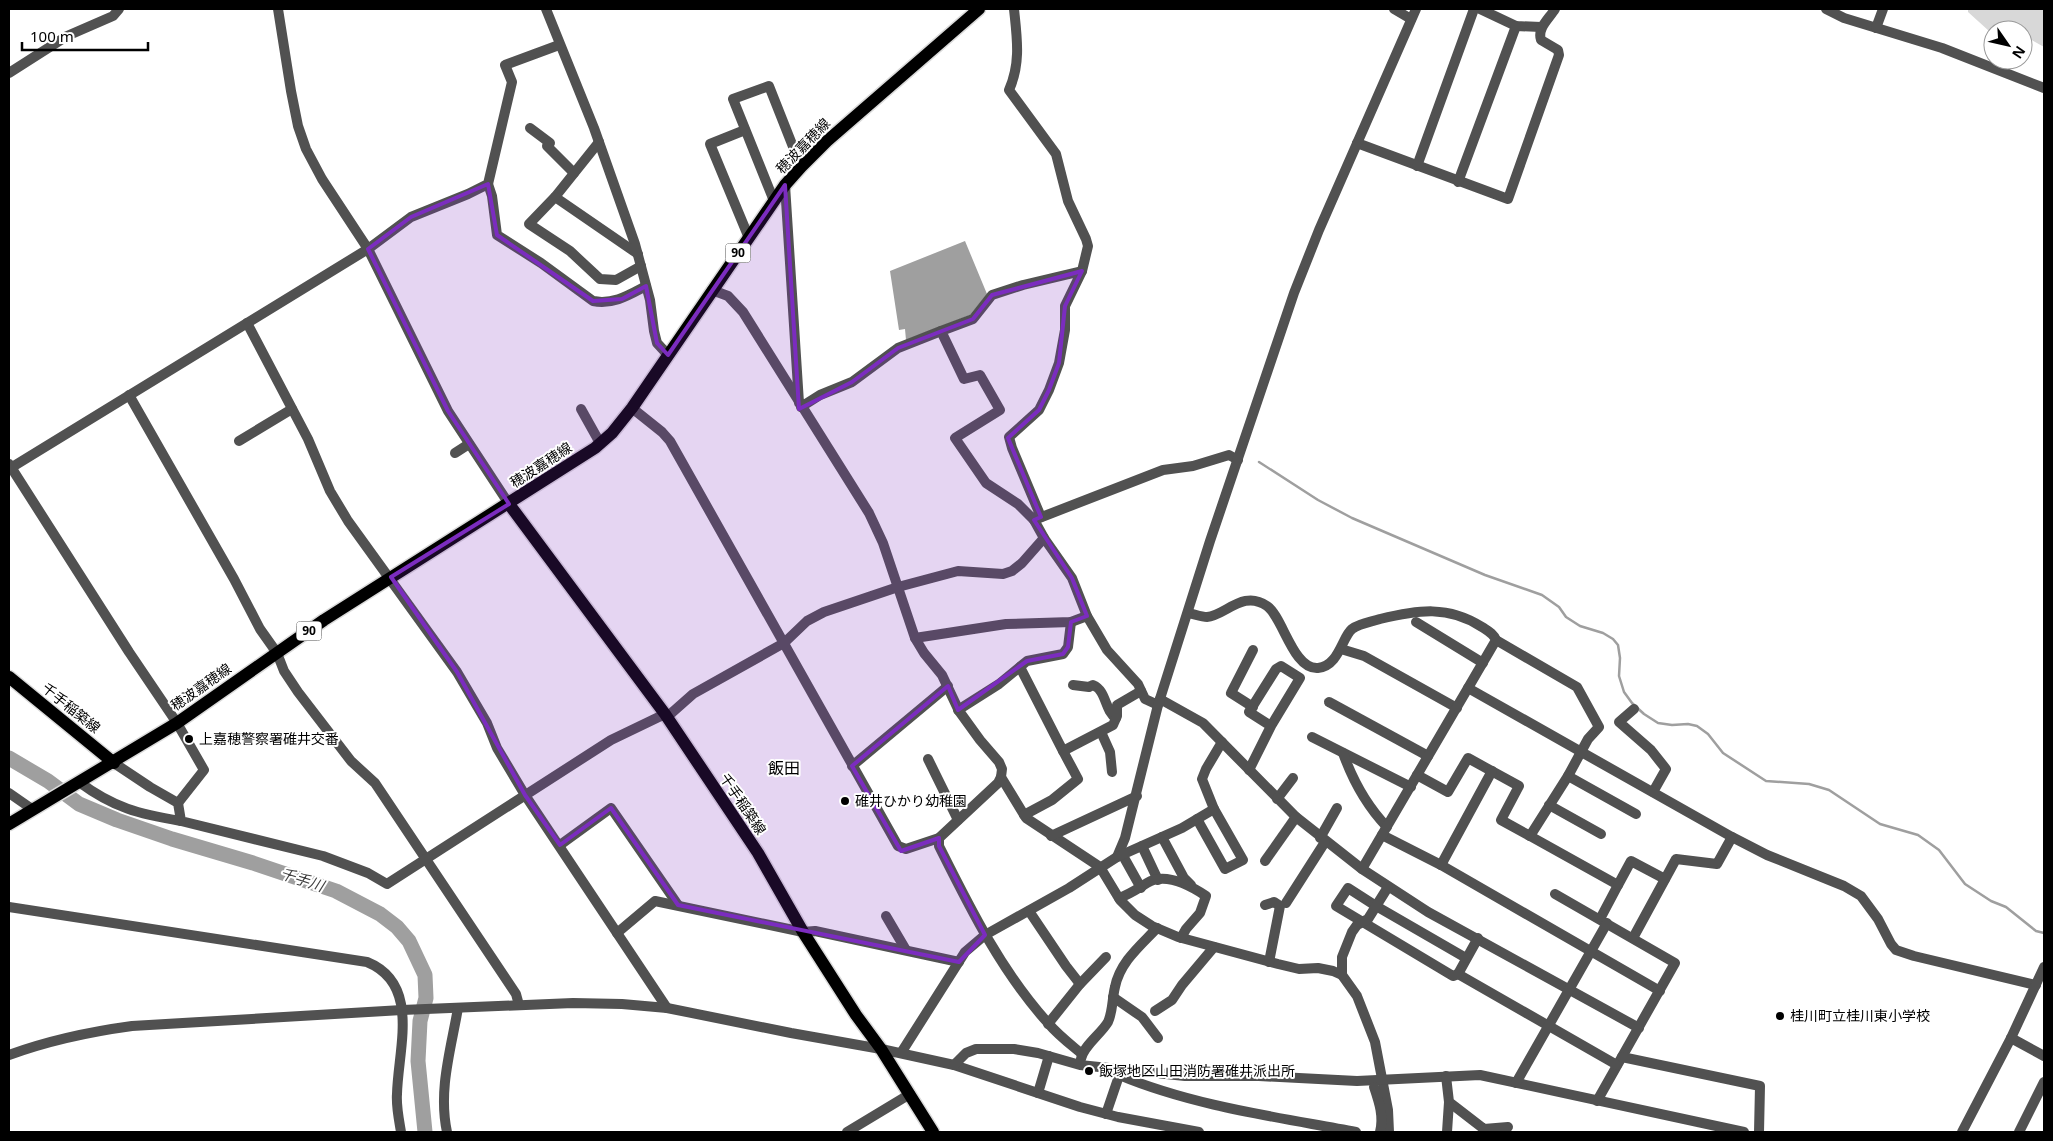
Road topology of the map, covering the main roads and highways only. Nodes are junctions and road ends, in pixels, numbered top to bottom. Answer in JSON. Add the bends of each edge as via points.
{"nodes":[{"id":1,"x":979,"y":9,"type":"edge"},
{"id":2,"x":509,"y":504,"type":"junction"},
{"id":3,"x":9,"y":677,"type":"edge"},
{"id":4,"x":114,"y":762,"type":"junction"},
{"id":5,"x":9,"y":824,"type":"edge"},
{"id":6,"x":933,"y":1132,"type":"edge"}],
"edges":[{"from":1,"to":2,"type":"main road","name":"穂波嘉穂線","number":"90","via":[[800,167],[612,433]]},
{"from":2,"to":4,"type":"main road","name":"穂波嘉穂線","number":"90","via":[[391,578]]},
{"from":2,"to":6,"type":"main road","name":"千手稲築線","via":[[666,716],[758,853],[803,932]]},
{"from":3,"to":4,"type":"main road","name":"千手稲築線"},
{"from":4,"to":5,"type":"main road","name":"穂波嘉穂線","number":"90"}]}
